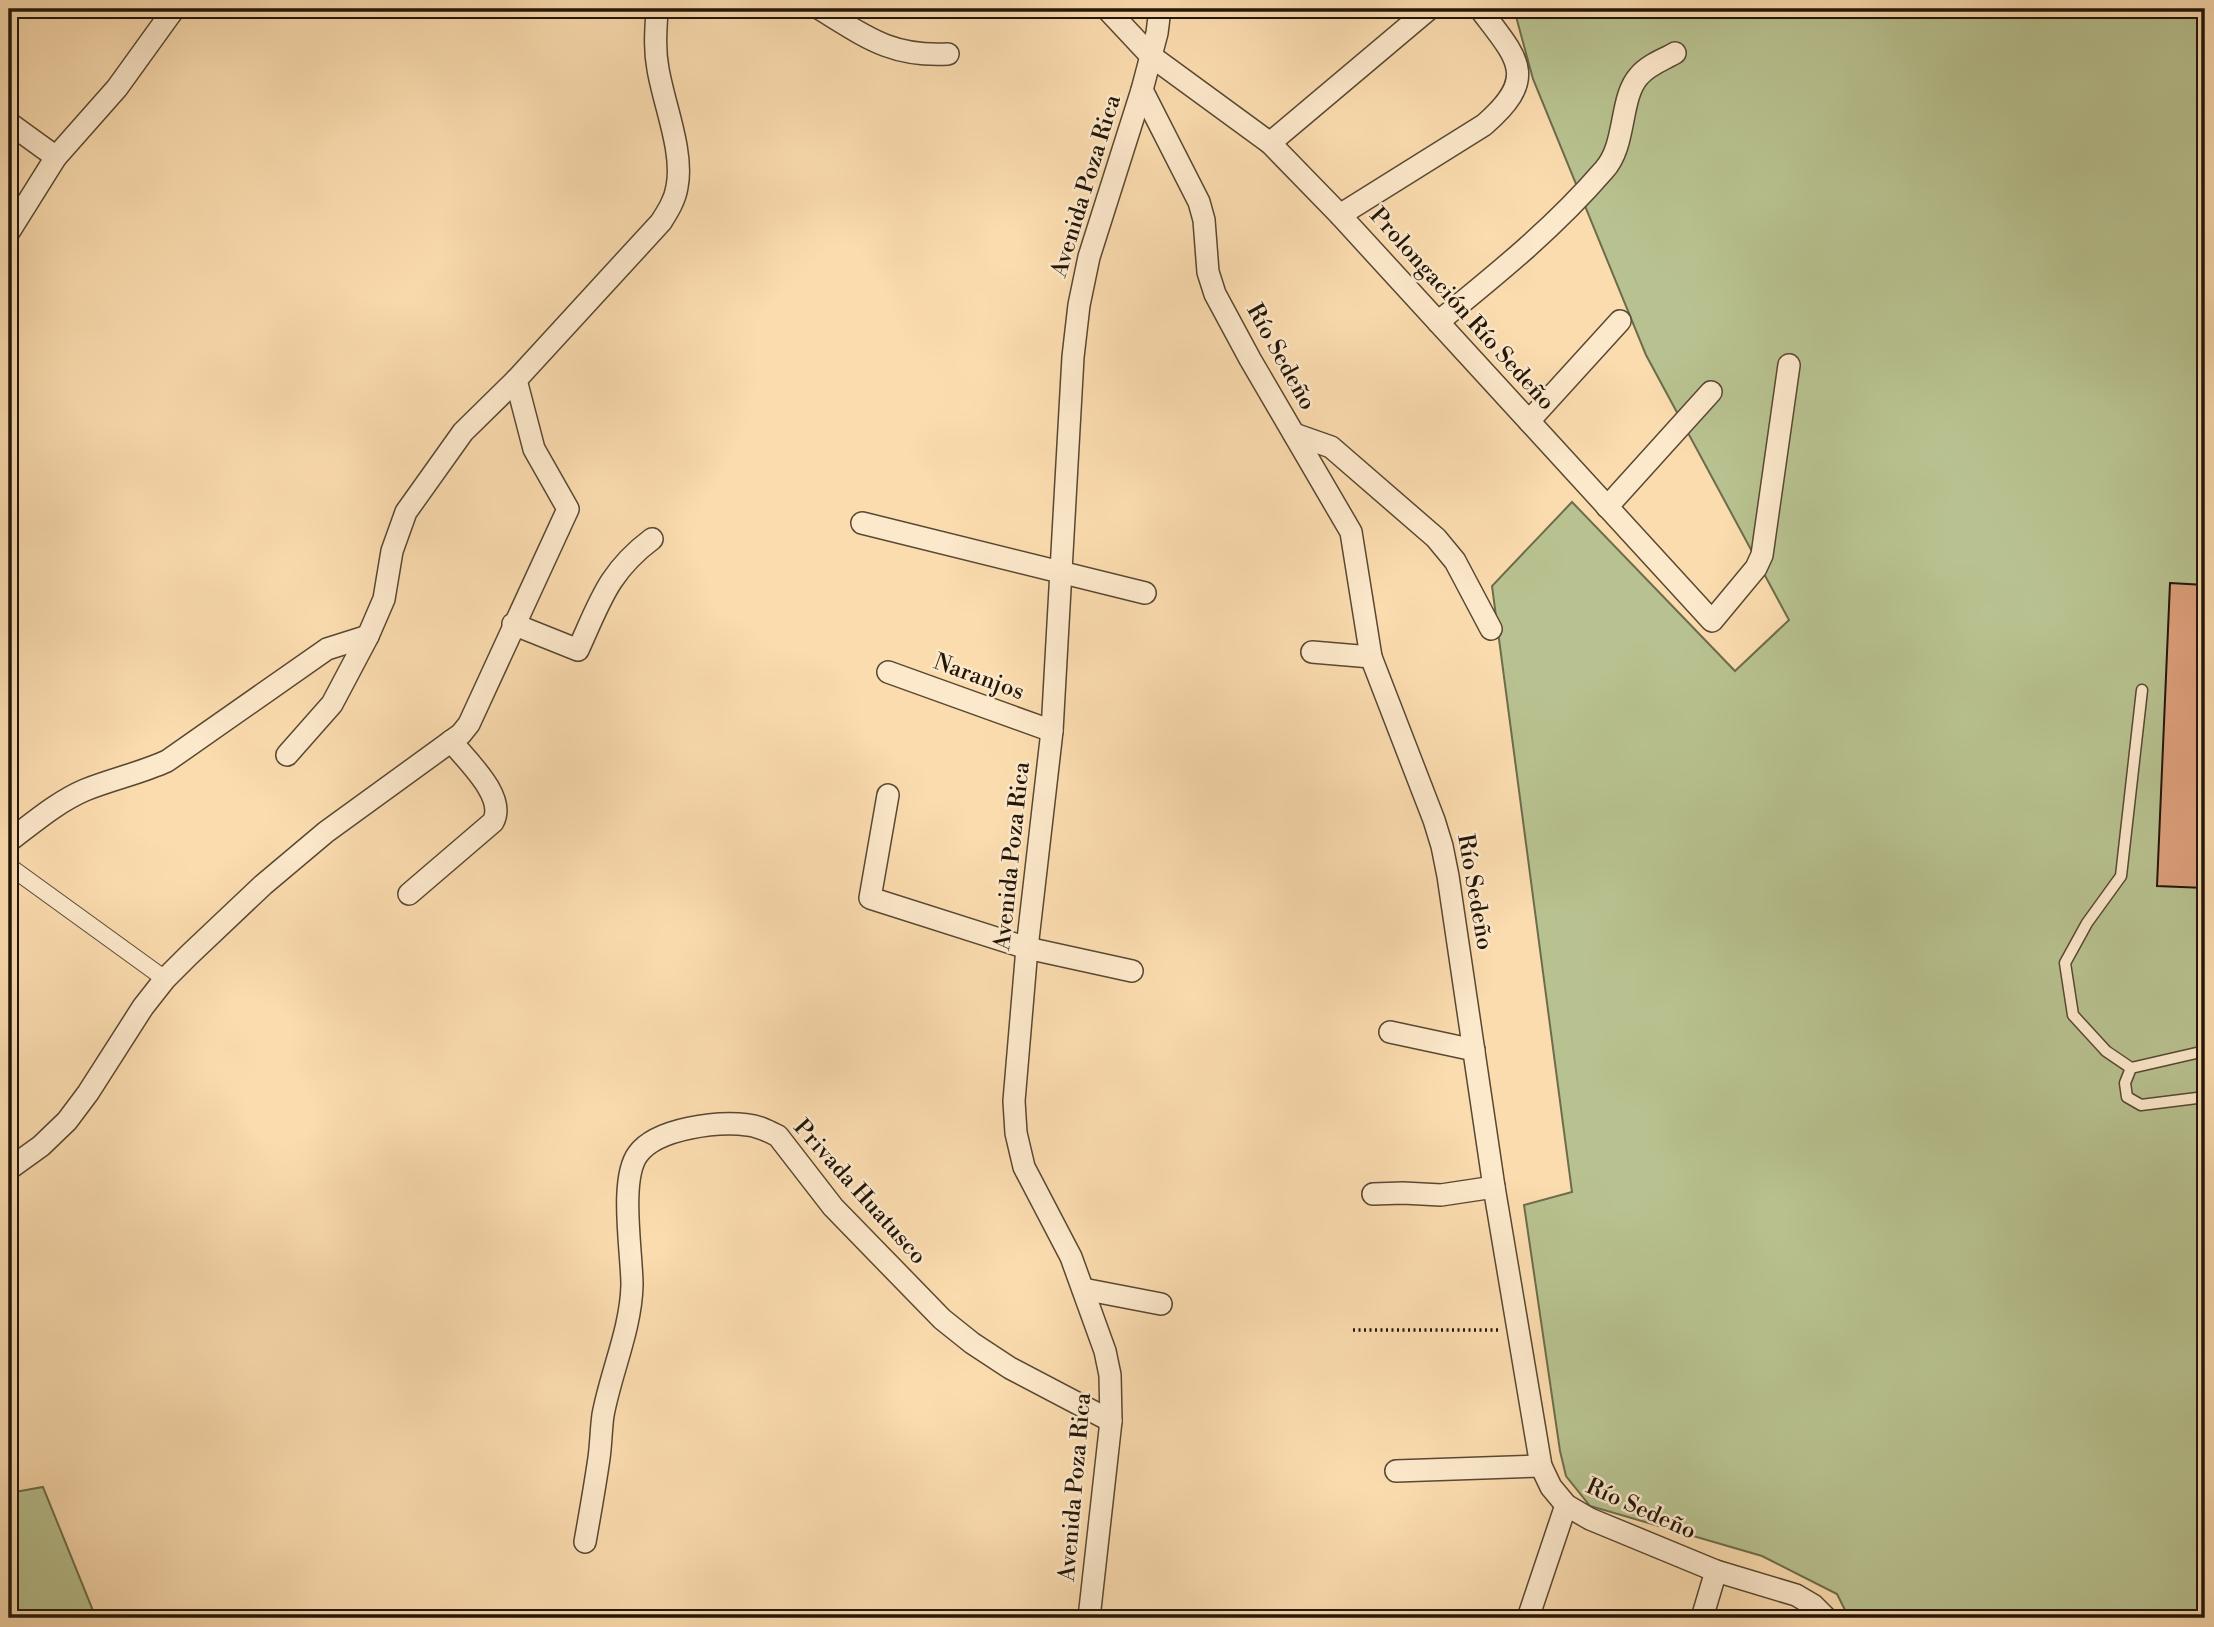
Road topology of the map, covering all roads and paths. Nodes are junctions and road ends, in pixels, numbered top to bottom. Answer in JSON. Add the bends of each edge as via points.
{"nodes":[{"id":1,"x":174,"y":9,"type":"edge"},
{"id":2,"x":657,"y":9,"type":"edge"},
{"id":3,"x":820,"y":9,"type":"edge"},
{"id":4,"x":1107,"y":9,"type":"edge"},
{"id":5,"x":1429,"y":9,"type":"edge"},
{"id":6,"x":1480,"y":9,"type":"edge"},
{"id":7,"x":1167,"y":10,"type":"edge"},
{"id":8,"x":1675,"y":53,"type":"dead end"},
{"id":9,"x":947,"y":54,"type":"dead end"},
{"id":10,"x":1151,"y":56,"type":"junction"},
{"id":11,"x":1142,"y":90,"type":"junction"},
{"id":12,"x":9,"y":123,"type":"edge"},
{"id":13,"x":1270,"y":143,"type":"junction"},
{"id":14,"x":56,"y":157,"type":"junction"},
{"id":15,"x":1340,"y":215,"type":"junction"},
{"id":16,"x":9,"y":232,"type":"edge"},
{"id":17,"x":1620,"y":321,"type":"dead end"},
{"id":18,"x":1438,"y":322,"type":"junction"},
{"id":19,"x":1789,"y":365,"type":"dead end"},
{"id":20,"x":516,"y":380,"type":"junction"},
{"id":21,"x":1711,"y":392,"type":"dead end"},
{"id":22,"x":1529,"y":421,"type":"junction"},
{"id":23,"x":1294,"y":434,"type":"junction"},
{"id":24,"x":1607,"y":507,"type":"junction"},
{"id":25,"x":862,"y":523,"type":"dead end"},
{"id":26,"x":652,"y":539,"type":"dead end"},
{"id":27,"x":1061,"y":573,"type":"junction"},
{"id":28,"x":1145,"y":593,"type":"dead end"},
{"id":29,"x":513,"y":624,"type":"junction"},
{"id":30,"x":1491,"y":629,"type":"dead end"},
{"id":31,"x":368,"y":636,"type":"junction"},
{"id":32,"x":1312,"y":652,"type":"dead end"},
{"id":33,"x":1371,"y":657,"type":"junction"},
{"id":34,"x":888,"y":672,"type":"dead end"},
{"id":35,"x":2142,"y":690,"type":"dead end"},
{"id":36,"x":1052,"y":732,"type":"junction"},
{"id":37,"x":451,"y":741,"type":"junction"},
{"id":38,"x":287,"y":755,"type":"dead end"},
{"id":39,"x":888,"y":795,"type":"dead end"},
{"id":40,"x":9,"y":841,"type":"edge"},
{"id":41,"x":9,"y":866,"type":"edge"},
{"id":42,"x":409,"y":894,"type":"dead end"},
{"id":43,"x":1027,"y":948,"type":"junction"},
{"id":44,"x":1132,"y":971,"type":"dead end"},
{"id":45,"x":165,"y":979,"type":"junction"},
{"id":46,"x":1390,"y":1032,"type":"dead end"},
{"id":47,"x":1474,"y":1050,"type":"junction"},
{"id":48,"x":2205,"y":1051,"type":"edge"},
{"id":49,"x":2131,"y":1068,"type":"junction"},
{"id":50,"x":2205,"y":1097,"type":"edge"},
{"id":51,"x":9,"y":1168,"type":"edge"},
{"id":52,"x":1494,"y":1187,"type":"junction"},
{"id":53,"x":1373,"y":1194,"type":"dead end"},
{"id":54,"x":1083,"y":1289,"type":"junction"},
{"id":55,"x":1161,"y":1304,"type":"dead end"},
{"id":56,"x":1353,"y":1330,"type":"dead end"},
{"id":57,"x":1518,"y":1330,"type":"junction"},
{"id":58,"x":1111,"y":1421,"type":"junction"},
{"id":59,"x":1541,"y":1466,"type":"junction"},
{"id":60,"x":1396,"y":1471,"type":"dead end"},
{"id":61,"x":1566,"y":1504,"type":"junction"},
{"id":62,"x":585,"y":1542,"type":"dead end"},
{"id":63,"x":1717,"y":1571,"type":"junction"},
{"id":64,"x":1089,"y":1618,"type":"edge"},
{"id":65,"x":1528,"y":1618,"type":"edge"},
{"id":66,"x":1702,"y":1618,"type":"edge"},
{"id":67,"x":1826,"y":1618,"type":"edge"}],
"edges":[{"from":1,"to":14,"type":"street","via":[[117,88]]},
{"from":2,"to":20,"type":"street","via":[[658,68],[678,170],[672,205]]},
{"from":3,"to":9,"type":"street","via":[[872,41],[900,52]]},
{"from":4,"to":10,"type":"street","name":"Prolongación Río Sedeño"},
{"from":5,"to":13,"type":"street"},
{"from":6,"to":15,"type":"street","via":[[1513,52],[1518,79],[1513,94],[1484,125]]},
{"from":7,"to":10,"type":"street"},
{"from":8,"to":18,"type":"street","via":[[1636,78],[1607,168],[1532,246]]},
{"from":10,"to":11,"type":"street"},
{"from":10,"to":13,"type":"street","name":"Prolongación Río Sedeño"},
{"from":11,"to":23,"type":"street","name":"Río Sedeño","via":[[1199,202],[1208,272],[1216,294]]},
{"from":11,"to":27,"type":"street","name":"Avenida Poza Rica","via":[[1089,257],[1079,305]]},
{"from":12,"to":14,"type":"street"},
{"from":13,"to":15,"type":"street","name":"Prolongación Río Sedeño"},
{"from":14,"to":16,"type":"street"},
{"from":15,"to":18,"type":"street","name":"Prolongación Río Sedeño"},
{"from":17,"to":22,"type":"street"},
{"from":18,"to":22,"type":"street","name":"Prolongación Río Sedeño"},
{"from":19,"to":24,"type":"street","name":"Prolongación Río Sedeño","via":[[1762,555],[1712,621]]},
{"from":20,"to":29,"type":"street","via":[[534,449],[568,509]]},
{"from":20,"to":31,"type":"street","via":[[463,432],[406,512],[392,551],[384,599]]},
{"from":21,"to":24,"type":"street"},
{"from":22,"to":24,"type":"street","name":"Prolongación Río Sedeño"},
{"from":23,"to":30,"type":"street","via":[[1331,447],[1436,538],[1455,561]]},
{"from":23,"to":33,"type":"street","name":"Río Sedeño","via":[[1351,532]]},
{"from":25,"to":27,"type":"street"},
{"from":26,"to":29,"type":"street","via":[[618,569],[578,650]]},
{"from":27,"to":28,"type":"street"},
{"from":27,"to":36,"type":"street","name":"Avenida Poza Rica"},
{"from":29,"to":37,"type":"street","via":[[469,724]]},
{"from":31,"to":38,"type":"street","via":[[332,705]]},
{"from":31,"to":40,"type":"street","via":[[327,649],[167,761],[64,801]]},
{"from":32,"to":33,"type":"street"},
{"from":33,"to":47,"type":"street","name":"Río Sedeño","via":[[1442,846]]},
{"from":34,"to":36,"type":"street","name":"Naranjos"},
{"from":35,"to":49,"type":"lane","via":[[2121,876],[2065,963],[2073,1014],[2106,1051]]},
{"from":36,"to":43,"type":"street","name":"Avenida Poza Rica"},
{"from":37,"to":42,"type":"street","via":[[492,792],[497,814]]},
{"from":37,"to":45,"type":"street","via":[[326,832]]},
{"from":39,"to":43,"type":"street","via":[[870,898]]},
{"from":41,"to":45,"type":"street"},
{"from":43,"to":44,"type":"street"},
{"from":43,"to":54,"type":"street","name":"Avenida Poza Rica","via":[[1014,1101],[1016,1133],[1024,1167]]},
{"from":45,"to":51,"type":"street","via":[[67,1121]]},
{"from":46,"to":47,"type":"street"},
{"from":47,"to":52,"type":"street","name":"Río Sedeño"},
{"from":48,"to":49,"type":"lane"},
{"from":49,"to":50,"type":"lane","via":[[2125,1083],[2127,1097],[2141,1105]]},
{"from":52,"to":53,"type":"street","via":[[1441,1195]]},
{"from":52,"to":57,"type":"street","name":"Río Sedeño"},
{"from":54,"to":55,"type":"street"},
{"from":54,"to":58,"type":"street","name":"Avenida Poza Rica","via":[[1105,1351]]},
{"from":56,"to":57,"type":"path"},
{"from":57,"to":59,"type":"street","name":"Río Sedeño"},
{"from":58,"to":62,"type":"street","name":"Privada Huatusco","via":[[1010,1368],[942,1319],[834,1208],[778,1136],[748,1125],[711,1125],[677,1132],[651,1141],[637,1154],[630,1171],[632,1286],[603,1418]]},
{"from":58,"to":64,"type":"street","name":"Avenida Poza Rica"},
{"from":59,"to":60,"type":"street"},
{"from":59,"to":61,"type":"street","name":"Río Sedeño"},
{"from":61,"to":63,"type":"street","name":"Río Sedeño"},
{"from":61,"to":65,"type":"street"},
{"from":63,"to":66,"type":"street"},
{"from":63,"to":67,"type":"street","name":"Río Sedeño","via":[[1796,1595]]}]}
